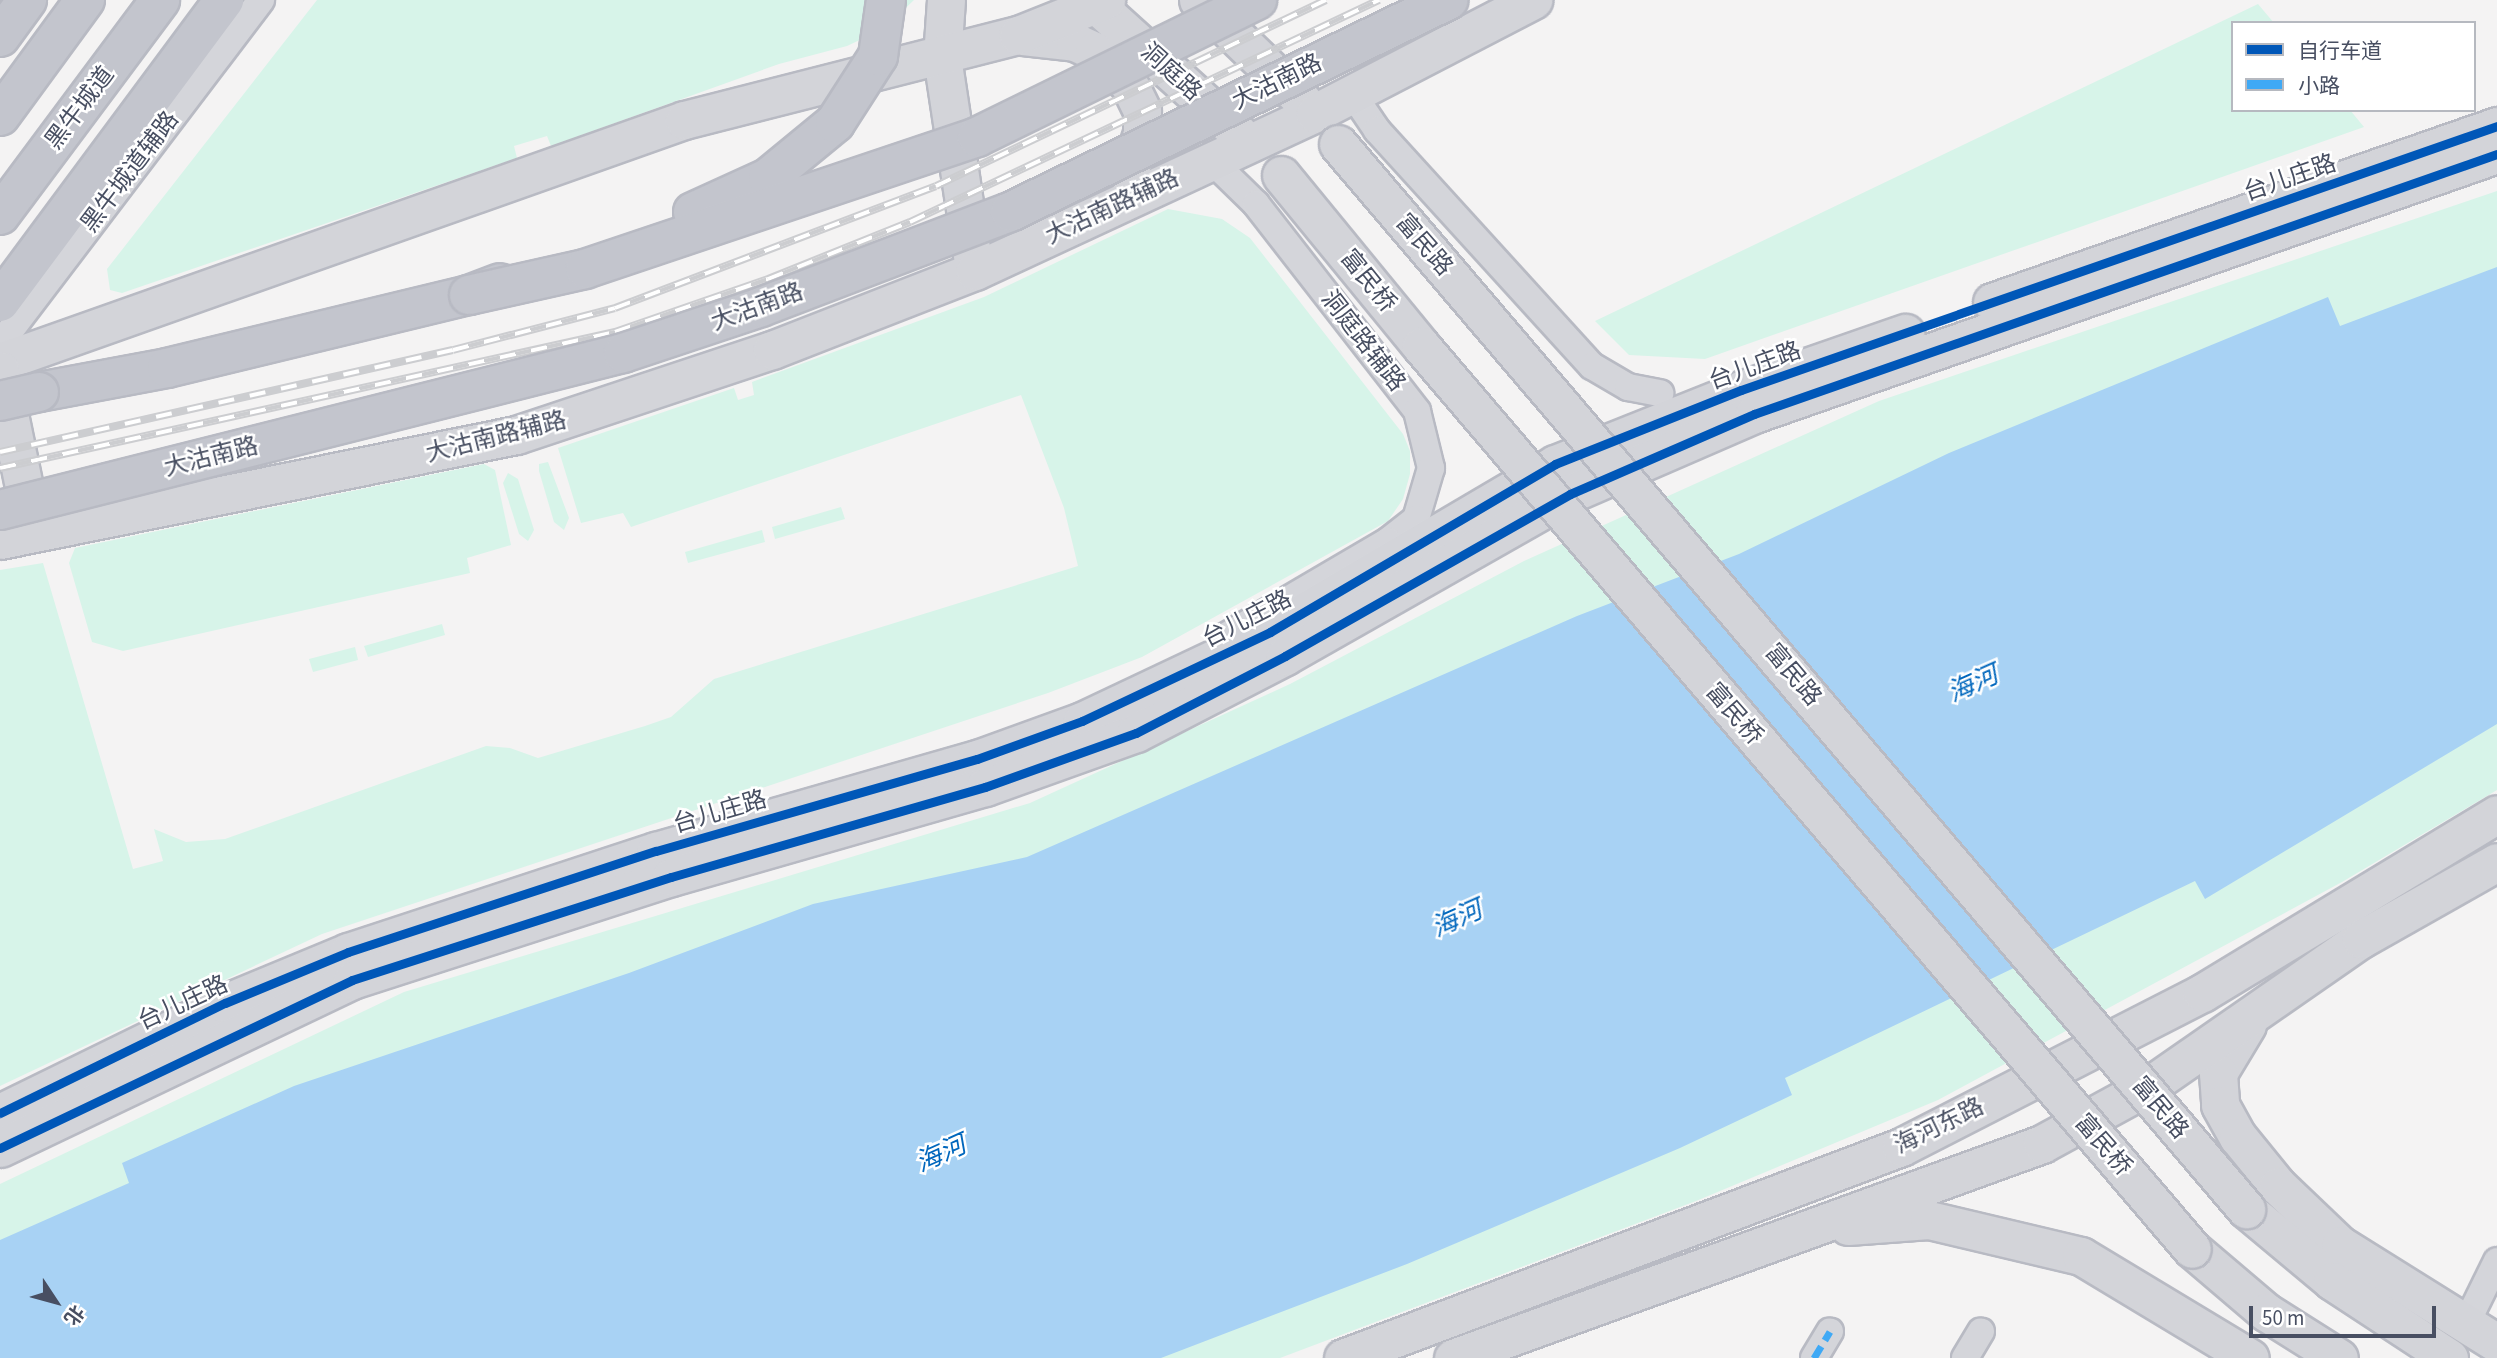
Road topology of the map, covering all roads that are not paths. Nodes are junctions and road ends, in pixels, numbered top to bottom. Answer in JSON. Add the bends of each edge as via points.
{"nodes":[{"id":1,"x":27,"y":0,"type":"edge"},
{"id":2,"x":85,"y":0,"type":"edge"},
{"id":3,"x":160,"y":0,"type":"edge"},
{"id":4,"x":224,"y":0,"type":"edge"},
{"id":5,"x":261,"y":0,"type":"edge"},
{"id":6,"x":887,"y":0,"type":"edge"},
{"id":7,"x":946,"y":0,"type":"edge"},
{"id":8,"x":1198,"y":0,"type":"edge"},
{"id":9,"x":1257,"y":0,"type":"edge"},
{"id":10,"x":1415,"y":0,"type":"edge"},
{"id":11,"x":1447,"y":0,"type":"edge"},
{"id":12,"x":1532,"y":0,"type":"edge"},
{"id":13,"x":1097,"y":2,"type":"edge"},
{"id":14,"x":1018,"y":35,"type":"junction"},
{"id":15,"x":0,"y":37,"type":"edge"},
{"id":16,"x":1438,"y":48,"type":"junction"},
{"id":17,"x":942,"y":57,"type":"junction"},
{"id":18,"x":1352,"y":93,"type":"junction"},
{"id":19,"x":1315,"y":113,"type":"junction"},
{"id":20,"x":0,"y":116,"type":"edge"},
{"id":21,"x":2497,"y":126,"type":"edge"},
{"id":22,"x":1248,"y":142,"type":"junction"},
{"id":23,"x":2497,"y":154,"type":"edge"},
{"id":24,"x":1212,"y":161,"type":"junction"},
{"id":25,"x":1281,"y":175,"type":"joint"},
{"id":26,"x":1100,"y":212,"type":"junction"},
{"id":27,"x":0,"y":215,"type":"edge"},
{"id":28,"x":975,"y":271,"type":"junction"},
{"id":29,"x":469,"y":295,"type":"junction"},
{"id":30,"x":0,"y":302,"type":"edge"},
{"id":31,"x":0,"y":344,"type":"edge"},
{"id":32,"x":0,"y":362,"type":"edge"},
{"id":33,"x":0,"y":370,"type":"edge"},
{"id":34,"x":1741,"y":390,"type":"junction"},
{"id":35,"x":1660,"y":393,"type":"joint"},
{"id":36,"x":0,"y":401,"type":"edge"},
{"id":37,"x":0,"y":510,"type":"edge"},
{"id":38,"x":17,"y":536,"type":"edge"},
{"id":39,"x":1082,"y":720,"type":"junction"},
{"id":40,"x":2497,"y":814,"type":"edge"},
{"id":41,"x":2497,"y":862,"type":"edge"},
{"id":42,"x":2269,"y":1002,"type":"junction"},
{"id":43,"x":0,"y":1113,"type":"edge"},
{"id":44,"x":0,"y":1149,"type":"edge"},
{"id":45,"x":1802,"y":1229,"type":"junction"},
{"id":46,"x":2497,"y":1261,"type":"edge"},
{"id":47,"x":2466,"y":1324,"type":"junction"},
{"id":48,"x":1830,"y":1331,"type":"dead end"},
{"id":49,"x":1981,"y":1331,"type":"dead end"},
{"id":50,"x":2497,"y":1343,"type":"edge"},
{"id":51,"x":1343,"y":1358,"type":"edge"},
{"id":52,"x":1453,"y":1358,"type":"edge"},
{"id":53,"x":1814,"y":1358,"type":"edge"},
{"id":54,"x":1965,"y":1358,"type":"edge"},
{"id":55,"x":2250,"y":1358,"type":"edge"},
{"id":56,"x":2339,"y":1358,"type":"edge"},
{"id":57,"x":2449,"y":1358,"type":"edge"}],
"edges":[{"from":1,"to":15,"type":"highway"},
{"from":2,"to":20,"type":"highway"},
{"from":3,"to":27,"type":"highway","name":"黑牛城道"},
{"from":4,"to":30,"type":"highway"},
{"from":5,"to":31,"type":"street","name":"黑牛城道辅路"},
{"from":6,"to":29,"type":"highway","bridge":true,"via":[[878,56],[857,93],[835,123],[792,162],[693,212]]},
{"from":7,"to":17,"type":"street"},
{"from":8,"to":19,"type":"street"},
{"from":9,"to":29,"type":"highway","bridge":true,"via":[[977,137],[585,269]]},
{"from":10,"to":16,"type":"street"},
{"from":11,"to":37,"type":"highway","name":"大沽南路","bridge":true,"via":[[1010,212],[761,307],[624,353]]},
{"from":12,"to":16,"type":"street"},
{"from":13,"to":14,"type":"street"},
{"from":13,"to":22,"type":"street","name":"洞庭路"},
{"from":14,"to":17,"type":"street"},
{"from":14,"to":26,"type":"street","via":[[1054,37],[1094,51],[1129,84],[1142,111],[1142,133],[1133,166]]},
{"from":16,"to":18,"type":"street"},
{"from":17,"to":28,"type":"street"},
{"from":17,"to":32,"type":"street","via":[[684,120]]},
{"from":18,"to":19,"type":"street","name":"大沽南路辅路"},
{"from":18,"to":35,"type":"street","via":[[1377,130],[1592,366],[1628,387]]},
{"from":19,"to":22,"type":"street","name":"大沽南路辅路"},
{"from":19,"to":57,"type":"street","name":"富民路","bridge":true,"via":[[2246,1209],[2332,1281]]},
{"from":21,"to":34,"type":"street","name":"台儿庄路"},
{"from":22,"to":24,"type":"street","name":"大沽南路辅路"},
{"from":22,"to":25,"type":"street","name":"洞庭路"},
{"from":23,"to":44,"type":"street","name":"台儿庄路","via":[[1754,414],[1570,494],[1285,656],[1136,733],[985,787],[671,877],[352,980],[66,1113]]},
{"from":24,"to":26,"type":"street","name":"大沽南路辅路"},
{"from":24,"to":39,"type":"street","name":"洞庭路辅路","via":[[1256,204],[1417,411],[1431,468],[1427,493],[1416,519],[1388,541]]},
{"from":25,"to":56,"type":"street","name":"富民桥","bridge":true,"via":[[1430,357],[2192,1249],[2266,1312]]},
{"from":26,"to":28,"type":"street","name":"大沽南路辅路"},
{"from":28,"to":38,"type":"street","name":"大沽南路辅路","via":[[772,350],[516,435]]},
{"from":29,"to":36,"type":"highway","bridge":true,"via":[[167,368]]},
{"from":33,"to":38,"type":"street"},
{"from":34,"to":35,"type":"street"},
{"from":34,"to":39,"type":"street","name":"台儿庄路","via":[[1555,464],[1270,632]]},
{"from":39,"to":43,"type":"street","name":"台儿庄路","via":[[977,759],[656,851],[348,952],[225,1003]]},
{"from":40,"to":51,"type":"street","name":"海河东路","via":[[2202,993],[1901,1147]]},
{"from":41,"to":42,"type":"street","name":"海河东路","via":[[2361,939]]},
{"from":42,"to":45,"type":"street","name":"海河东路","via":[[2152,1084],[2042,1144]]},
{"from":42,"to":47,"type":"street","via":[[2231,1046],[2218,1073],[2220,1105],[2238,1137],[2278,1186],[2340,1245]]},
{"from":45,"to":52,"type":"street","name":"海河东路"},
{"from":45,"to":55,"type":"street","via":[[1929,1220],[2081,1256]]},
{"from":46,"to":47,"type":"street"},
{"from":47,"to":50,"type":"street"},
{"from":48,"to":53,"type":"street"},
{"from":49,"to":54,"type":"street"}]}
